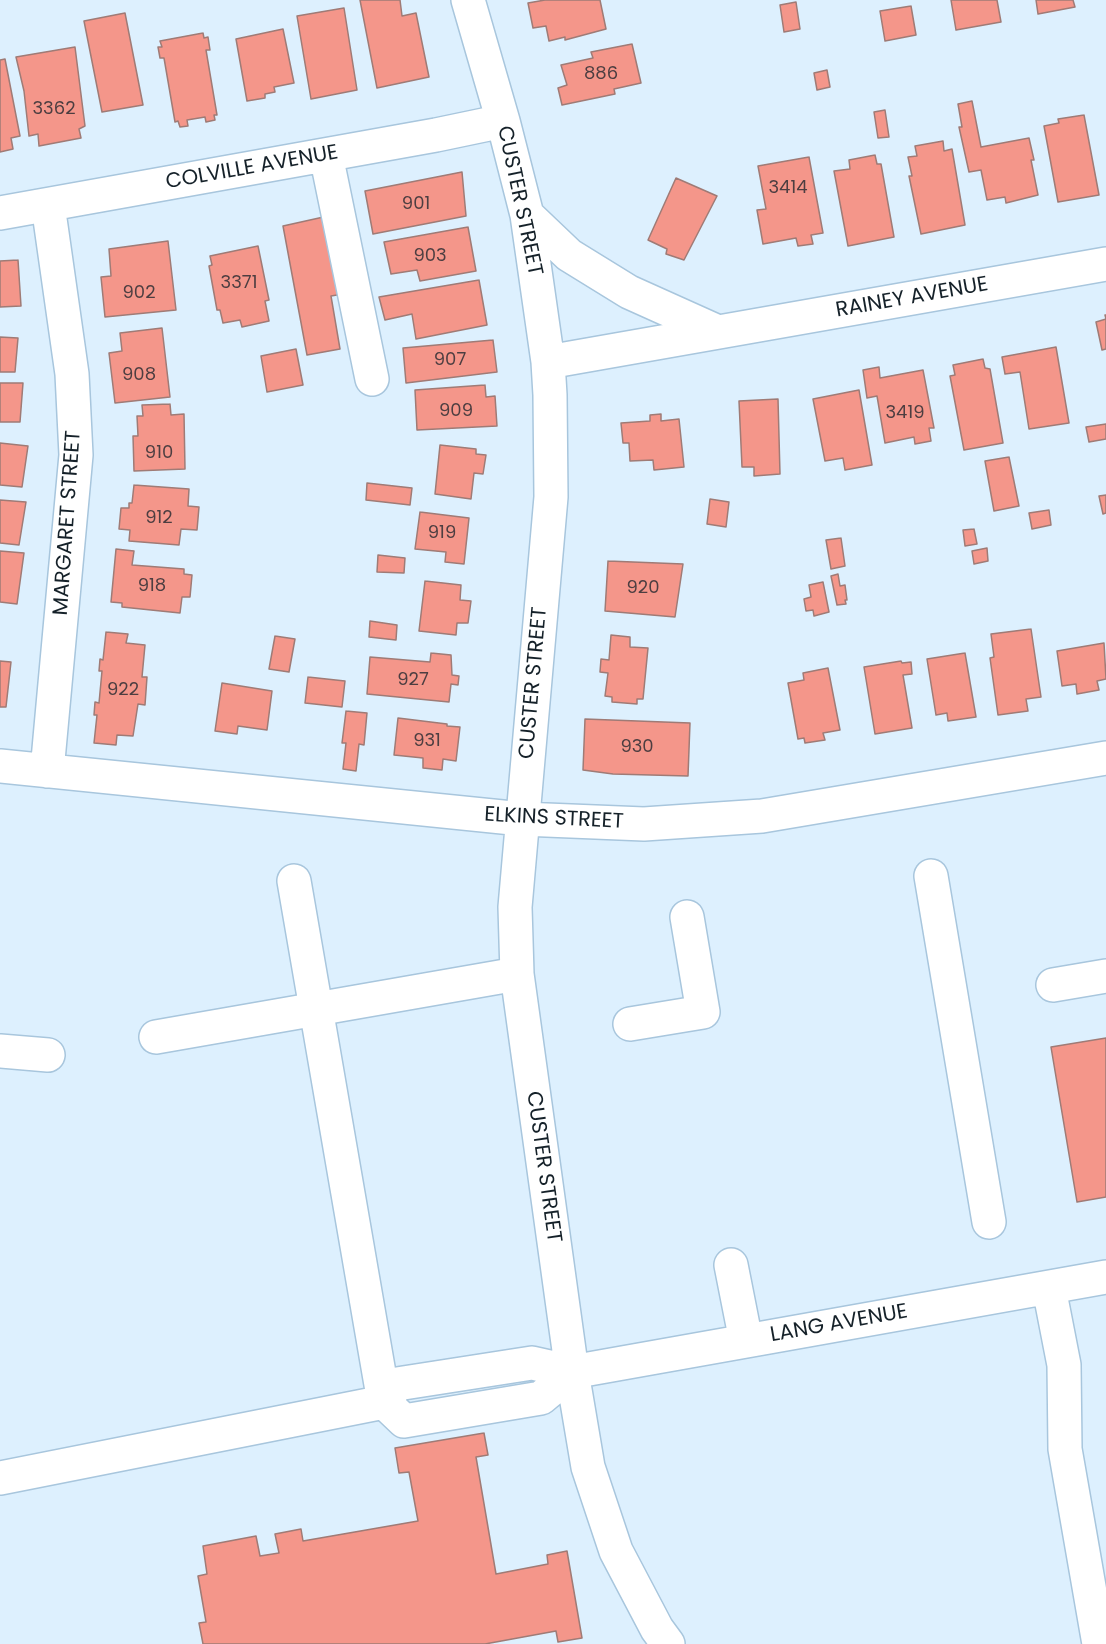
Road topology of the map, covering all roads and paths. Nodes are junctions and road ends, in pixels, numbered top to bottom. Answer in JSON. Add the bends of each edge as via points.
{"nodes":[{"id":1,"x":468,"y":0,"type":"edge"},
{"id":2,"x":503,"y":121,"type":"junction"},
{"id":3,"x":326,"y":155,"type":"junction"},
{"id":4,"x":48,"y":205,"type":"junction"},
{"id":5,"x":0,"y":213,"type":"edge"},
{"id":6,"x":527,"y":215,"type":"junction"},
{"id":7,"x":1106,"y":264,"type":"edge"},
{"id":8,"x":718,"y":332,"type":"junction"},
{"id":9,"x":548,"y":362,"type":"junction"},
{"id":10,"x":372,"y":379,"type":"dead end"},
{"id":11,"x":1106,"y":758,"type":"edge"},
{"id":12,"x":0,"y":766,"type":"edge"},
{"id":13,"x":47,"y":771,"type":"junction"},
{"id":14,"x":522,"y":819,"type":"junction"},
{"id":15,"x":931,"y":876,"type":"dead end"},
{"id":16,"x":294,"y":881,"type":"dead end"},
{"id":17,"x":687,"y":917,"type":"dead end"},
{"id":18,"x":517,"y":974,"type":"junction"},
{"id":19,"x":1106,"y":976,"type":"edge"},
{"id":20,"x":1053,"y":986,"type":"dead end"},
{"id":21,"x":316,"y":1010,"type":"junction"},
{"id":22,"x":630,"y":1024,"type":"dead end"},
{"id":23,"x":156,"y":1037,"type":"dead end"},
{"id":24,"x":0,"y":1052,"type":"edge"},
{"id":25,"x":48,"y":1055,"type":"dead end"},
{"id":26,"x":989,"y":1222,"type":"dead end"},
{"id":27,"x":730,"y":1265,"type":"dead end"},
{"id":28,"x":1106,"y":1277,"type":"edge"},
{"id":29,"x":1049,"y":1288,"type":"junction"},
{"id":30,"x":746,"y":1341,"type":"junction"},
{"id":31,"x":572,"y":1372,"type":"junction"},
{"id":32,"x":384,"y":1402,"type":"junction"},
{"id":33,"x":0,"y":1478,"type":"edge"},
{"id":34,"x":668,"y":1644,"type":"edge"},
{"id":35,"x":1099,"y":1644,"type":"edge"}],
"edges":[{"from":1,"to":2,"type":"street","name":"CUSTER STREET"},
{"from":2,"to":3,"type":"street","name":"COLVILLE AVENUE"},
{"from":2,"to":6,"type":"street","name":"CUSTER STREET"},
{"from":3,"to":4,"type":"street","name":"COLVILLE AVENUE"},
{"from":3,"to":10,"type":"street"},
{"from":4,"to":5,"type":"street","name":"COLVILLE AVENUE"},
{"from":4,"to":13,"type":"street","name":"MARGARET STREET","via":[[72,374],[76,455]]},
{"from":6,"to":8,"type":"street","via":[[569,255],[629,292]]},
{"from":6,"to":9,"type":"street","name":"CUSTER STREET"},
{"from":7,"to":8,"type":"street","name":"RAINEY AVENUE"},
{"from":8,"to":9,"type":"street","name":"RAINEY AVENUE"},
{"from":9,"to":14,"type":"street","name":"CUSTER STREET","via":[[551,497]]},
{"from":11,"to":14,"type":"street","name":"ELKINS STREET","via":[[762,816],[644,824]]},
{"from":12,"to":13,"type":"street","name":"ELKINS STREET"},
{"from":13,"to":14,"type":"street","name":"ELKINS STREET"},
{"from":14,"to":18,"type":"street","name":"CUSTER STREET","via":[[515,907]]},
{"from":15,"to":26,"type":"street"},
{"from":16,"to":21,"type":"street"},
{"from":17,"to":22,"type":"street","via":[[703,1012]]},
{"from":18,"to":21,"type":"street"},
{"from":18,"to":31,"type":"street","name":"CUSTER STREET"},
{"from":19,"to":20,"type":"street"},
{"from":21,"to":23,"type":"street"},
{"from":21,"to":32,"type":"street"},
{"from":24,"to":25,"type":"street"},
{"from":27,"to":30,"type":"street"},
{"from":28,"to":29,"type":"street","name":"LANG AVENUE"},
{"from":29,"to":30,"type":"street","name":"LANG AVENUE"},
{"from":29,"to":35,"type":"street","via":[[1064,1365],[1065,1449]]},
{"from":30,"to":31,"type":"street","name":"LANG AVENUE"},
{"from":31,"to":32,"type":"street","via":[[541,1398],[416,1419],[404,1420]]},
{"from":31,"to":34,"type":"street","name":"CUSTER STREET","via":[[588,1467],[616,1551]]},
{"from":32,"to":33,"type":"street"}]}
